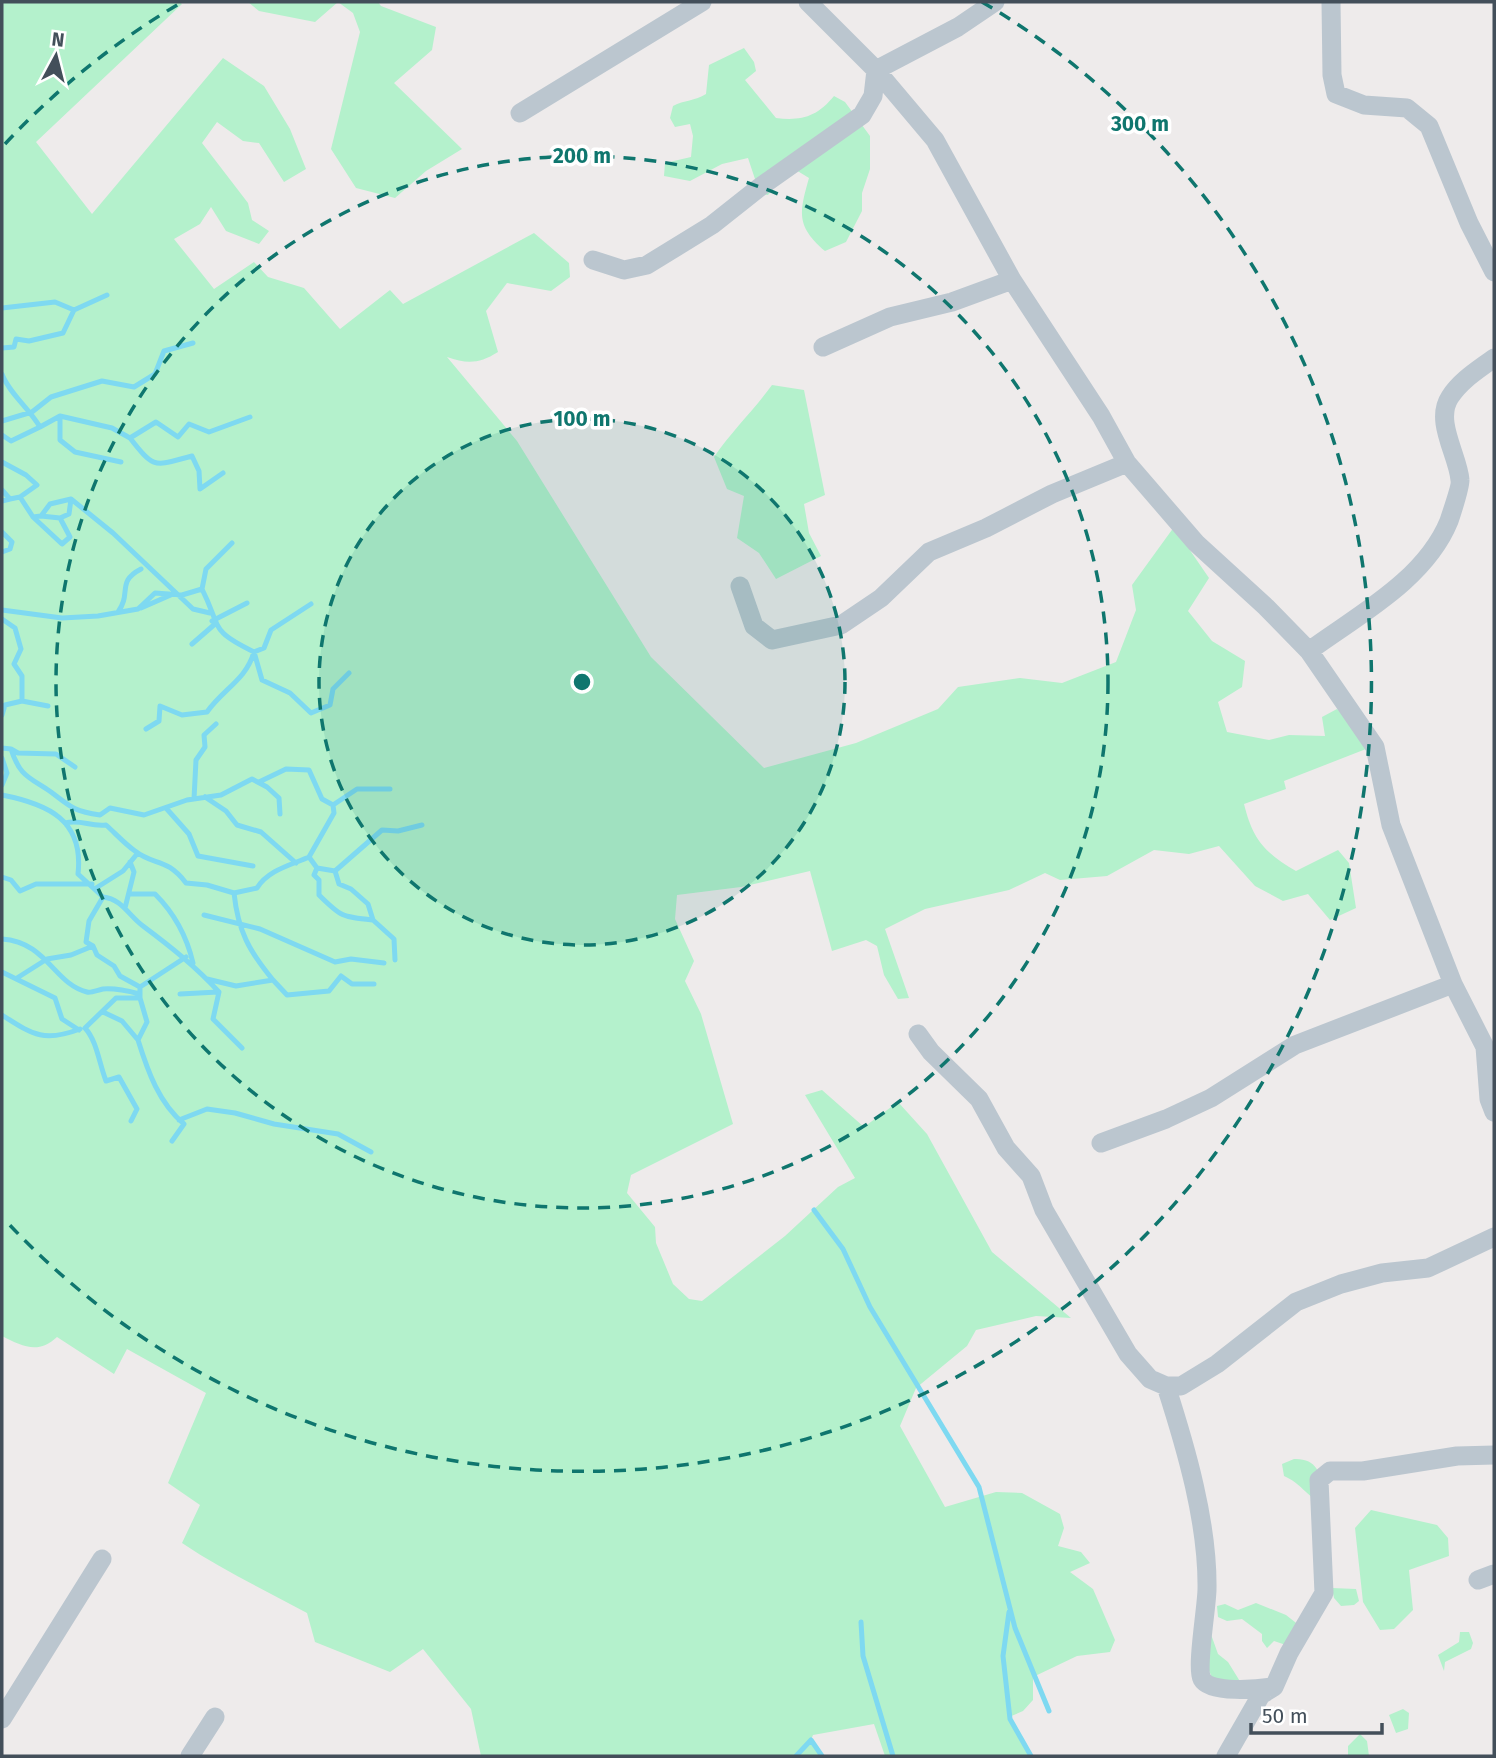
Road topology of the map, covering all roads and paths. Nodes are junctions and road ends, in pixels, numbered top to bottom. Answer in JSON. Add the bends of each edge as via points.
{"nodes":[{"id":1,"x":702,"y":2,"type":"edge"},
{"id":2,"x":808,"y":2,"type":"edge"},
{"id":3,"x":995,"y":2,"type":"edge"},
{"id":4,"x":1331,"y":2,"type":"edge"},
{"id":5,"x":876,"y":70,"type":"junction"},
{"id":6,"x":520,"y":113,"type":"dead end"},
{"id":7,"x":593,"y":260,"type":"dead end"},
{"id":8,"x":1494,"y":272,"type":"edge"},
{"id":9,"x":1012,"y":280,"type":"junction"},
{"id":10,"x":823,"y":347,"type":"dead end"},
{"id":11,"x":1494,"y":358,"type":"edge"},
{"id":12,"x":1127,"y":463,"type":"junction"},
{"id":13,"x":740,"y":586,"type":"dead end"},
{"id":14,"x":1309,"y":651,"type":"junction"},
{"id":15,"x":1453,"y":984,"type":"junction"},
{"id":16,"x":918,"y":1034,"type":"dead end"},
{"id":17,"x":1494,"y":1112,"type":"edge"},
{"id":18,"x":1101,"y":1143,"type":"dead end"},
{"id":19,"x":1494,"y":1237,"type":"edge"},
{"id":20,"x":1166,"y":1386,"type":"junction"},
{"id":21,"x":1494,"y":1455,"type":"edge"},
{"id":22,"x":103,"y":1559,"type":"dead end"},
{"id":23,"x":1274,"y":1687,"type":"junction"},
{"id":24,"x":215,"y":1717,"type":"dead end"},
{"id":25,"x":2,"y":1719,"type":"edge"},
{"id":26,"x":190,"y":1756,"type":"edge"},
{"id":27,"x":1226,"y":1756,"type":"edge"}],
"edges":[{"from":1,"to":6,"type":"street"},
{"from":2,"to":5,"type":"street"},
{"from":3,"to":5,"type":"street"},
{"from":4,"to":8,"type":"street","via":[[1336,93],[1364,104],[1407,107],[1429,126]]},
{"from":5,"to":7,"type":"street","via":[[873,96],[862,115],[712,225],[647,265],[624,270]]},
{"from":5,"to":9,"type":"street","via":[[935,140]]},
{"from":9,"to":10,"type":"street","via":[[952,302],[890,317]]},
{"from":9,"to":12,"type":"street","via":[[1088,394]]},
{"from":11,"to":14,"type":"street","via":[[1464,380],[1448,400],[1445,420],[1461,483],[1449,521],[1425,561]]},
{"from":12,"to":13,"type":"street","via":[[929,552],[881,598],[841,625],[772,640],[754,626]]},
{"from":12,"to":14,"type":"street","via":[[1181,527]]},
{"from":14,"to":15,"type":"street","via":[[1375,747],[1391,825]]},
{"from":15,"to":17,"type":"street","via":[[1485,1048]]},
{"from":15,"to":18,"type":"street","via":[[1295,1045],[1211,1098]]},
{"from":16,"to":20,"type":"street","via":[[979,1099],[1006,1148],[1031,1177],[1044,1210],[1128,1354],[1150,1379]]},
{"from":19,"to":20,"type":"street","via":[[1428,1268],[1382,1273],[1296,1302],[1217,1364],[1181,1386]]},
{"from":20,"to":23,"type":"street","via":[[1197,1499],[1207,1588],[1205,1635],[1198,1664],[1202,1679],[1228,1688]]},
{"from":21,"to":23,"type":"street","via":[[1330,1471],[1319,1480],[1324,1592]]},
{"from":22,"to":25,"type":"street"},
{"from":23,"to":27,"type":"street","via":[[1261,1695]]},
{"from":24,"to":26,"type":"street"}]}
